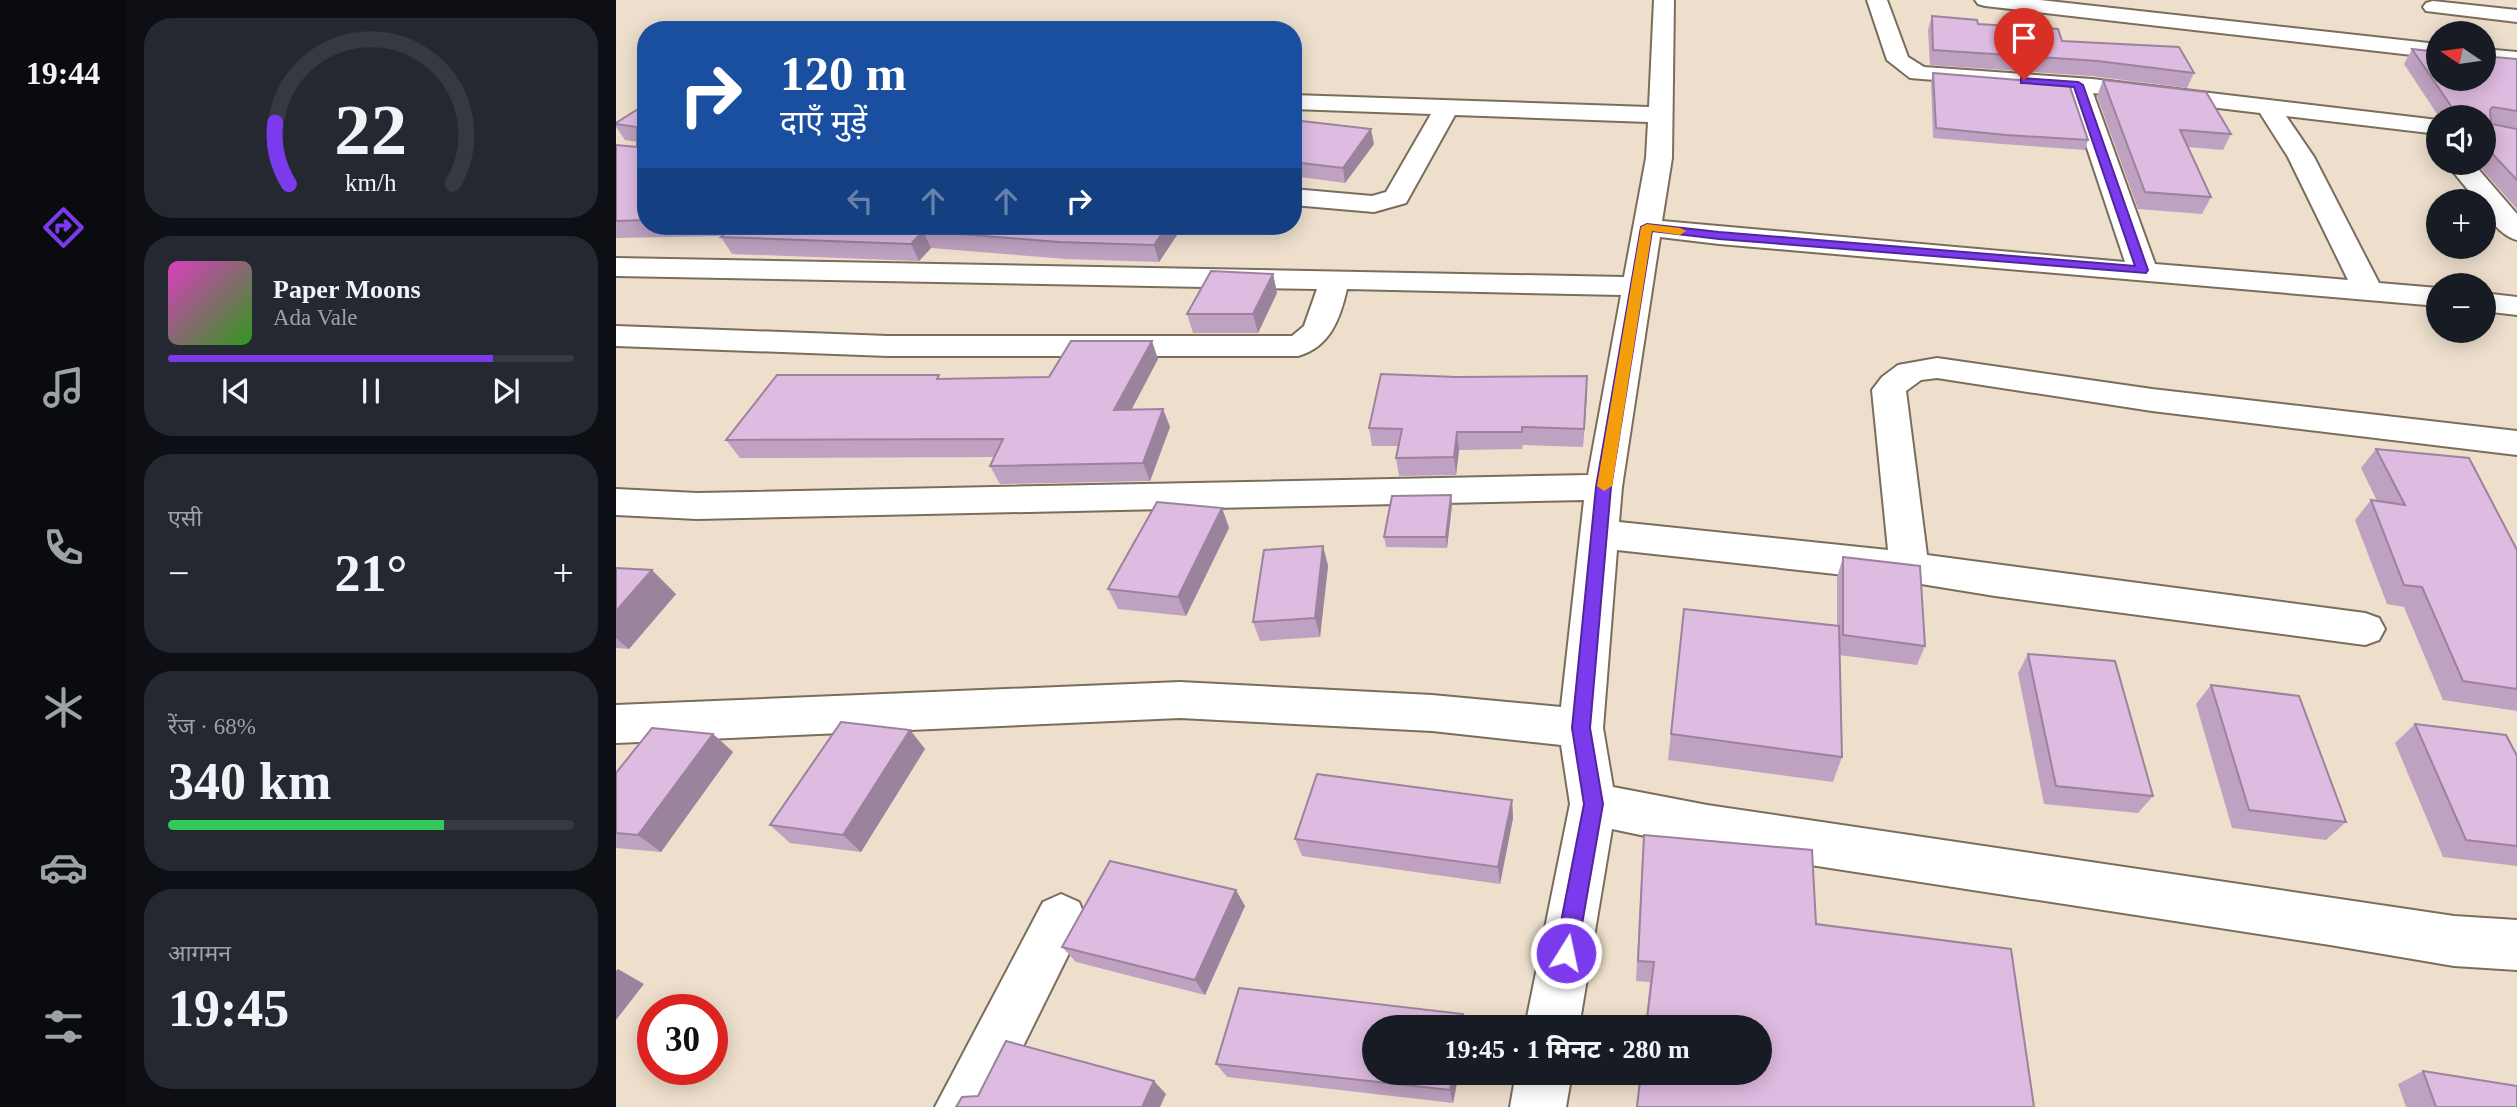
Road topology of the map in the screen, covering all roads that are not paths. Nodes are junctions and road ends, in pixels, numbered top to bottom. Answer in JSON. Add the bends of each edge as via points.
{"nodes":[{"id":1,"x":1664,"y":0,"type":"edge"},
{"id":2,"x":1877,"y":0,"type":"edge"},
{"id":3,"x":1985,"y":0,"type":"edge"},
{"id":4,"x":2430,"y":4,"type":"edge"},
{"id":5,"x":2517,"y":16,"type":"edge"},
{"id":6,"x":2441,"y":21,"type":"edge"},
{"id":7,"x":2426,"y":50,"type":"edge"},
{"id":8,"x":2496,"y":57,"type":"edge"},
{"id":9,"x":2517,"y":59,"type":"edge"},
{"id":10,"x":2078,"y":85,"type":"junction"},
{"id":11,"x":1302,"y":102,"type":"edge"},
{"id":12,"x":2267,"y":105,"type":"junction"},
{"id":13,"x":1447,"y":108,"type":"junction"},
{"id":14,"x":1662,"y":115,"type":"junction"},
{"id":15,"x":2426,"y":129,"type":"edge"},
{"id":16,"x":2469,"y":175,"type":"edge"},
{"id":17,"x":1302,"y":198,"type":"edge"},
{"id":18,"x":1647,"y":227,"type":"junction"},
{"id":19,"x":2517,"y":232,"type":"edge"},
{"id":20,"x":616,"y":267,"type":"edge"},
{"id":21,"x":2142,"y":270,"type":"junction"},
{"id":22,"x":1335,"y":280,"type":"junction"},
{"id":23,"x":1637,"y":285,"type":"junction"},
{"id":24,"x":2368,"y":290,"type":"junction"},
{"id":25,"x":2426,"y":296,"type":"edge"},
{"id":26,"x":2496,"y":304,"type":"edge"},
{"id":27,"x":2517,"y":306,"type":"edge"},
{"id":28,"x":616,"y":336,"type":"edge"},
{"id":29,"x":2517,"y":443,"type":"edge"},
{"id":30,"x":1604,"y":487,"type":"junction"},
{"id":31,"x":616,"y":502,"type":"edge"},
{"id":32,"x":1599,"y":534,"type":"junction"},
{"id":33,"x":1909,"y":567,"type":"junction"},
{"id":34,"x":2365,"y":629,"type":"dead end"},
{"id":35,"x":616,"y":723,"type":"edge"},
{"id":36,"x":1581,"y":728,"type":"junction"},
{"id":37,"x":1593,"y":804,"type":"junction"},
{"id":38,"x":1060,"y":919,"type":"dead end"},
{"id":39,"x":2517,"y":945,"type":"edge"},
{"id":40,"x":1554,"y":1015,"type":"edge"},
{"id":41,"x":1542,"y":1085,"type":"edge"},
{"id":42,"x":962,"y":1107,"type":"edge"},
{"id":43,"x":1538,"y":1107,"type":"edge"}],
"edges":[{"from":1,"to":14,"type":"street"},
{"from":2,"to":10,"type":"street","via":[[1898,61],[1918,73]]},
{"from":3,"to":7,"type":"street"},
{"from":4,"to":5,"type":"street"},
{"from":4,"to":6,"type":"street"},
{"from":8,"to":9,"type":"street"},
{"from":10,"to":12,"type":"street"},
{"from":10,"to":21,"type":"street"},
{"from":11,"to":13,"type":"street"},
{"from":12,"to":15,"type":"street"},
{"from":12,"to":24,"type":"street","via":[[2301,157]]},
{"from":13,"to":14,"type":"street"},
{"from":13,"to":17,"type":"street","via":[[1396,197],[1374,204]]},
{"from":14,"to":18,"type":"street"},
{"from":16,"to":19,"type":"street"},
{"from":18,"to":21,"type":"street"},
{"from":18,"to":23,"type":"street"},
{"from":20,"to":22,"type":"street"},
{"from":21,"to":24,"type":"street"},
{"from":22,"to":23,"type":"street"},
{"from":22,"to":28,"type":"street","via":[[1318,333],[1298,346],[888,346]]},
{"from":23,"to":30,"type":"street"},
{"from":24,"to":25,"type":"street"},
{"from":26,"to":27,"type":"street"},
{"from":29,"to":33,"type":"street","via":[[1923,368],[1897,379],[1889,390]]},
{"from":30,"to":31,"type":"street","via":[[697,506]]},
{"from":30,"to":32,"type":"street"},
{"from":32,"to":33,"type":"street"},
{"from":32,"to":36,"type":"street"},
{"from":33,"to":34,"type":"street"},
{"from":35,"to":36,"type":"street","via":[[1180,700],[1432,713]]},
{"from":36,"to":37,"type":"street"},
{"from":37,"to":39,"type":"street","via":[[1720,829],[2454,941]]},
{"from":37,"to":40,"type":"street"},
{"from":38,"to":42,"type":"street"},
{"from":41,"to":43,"type":"street"}]}
